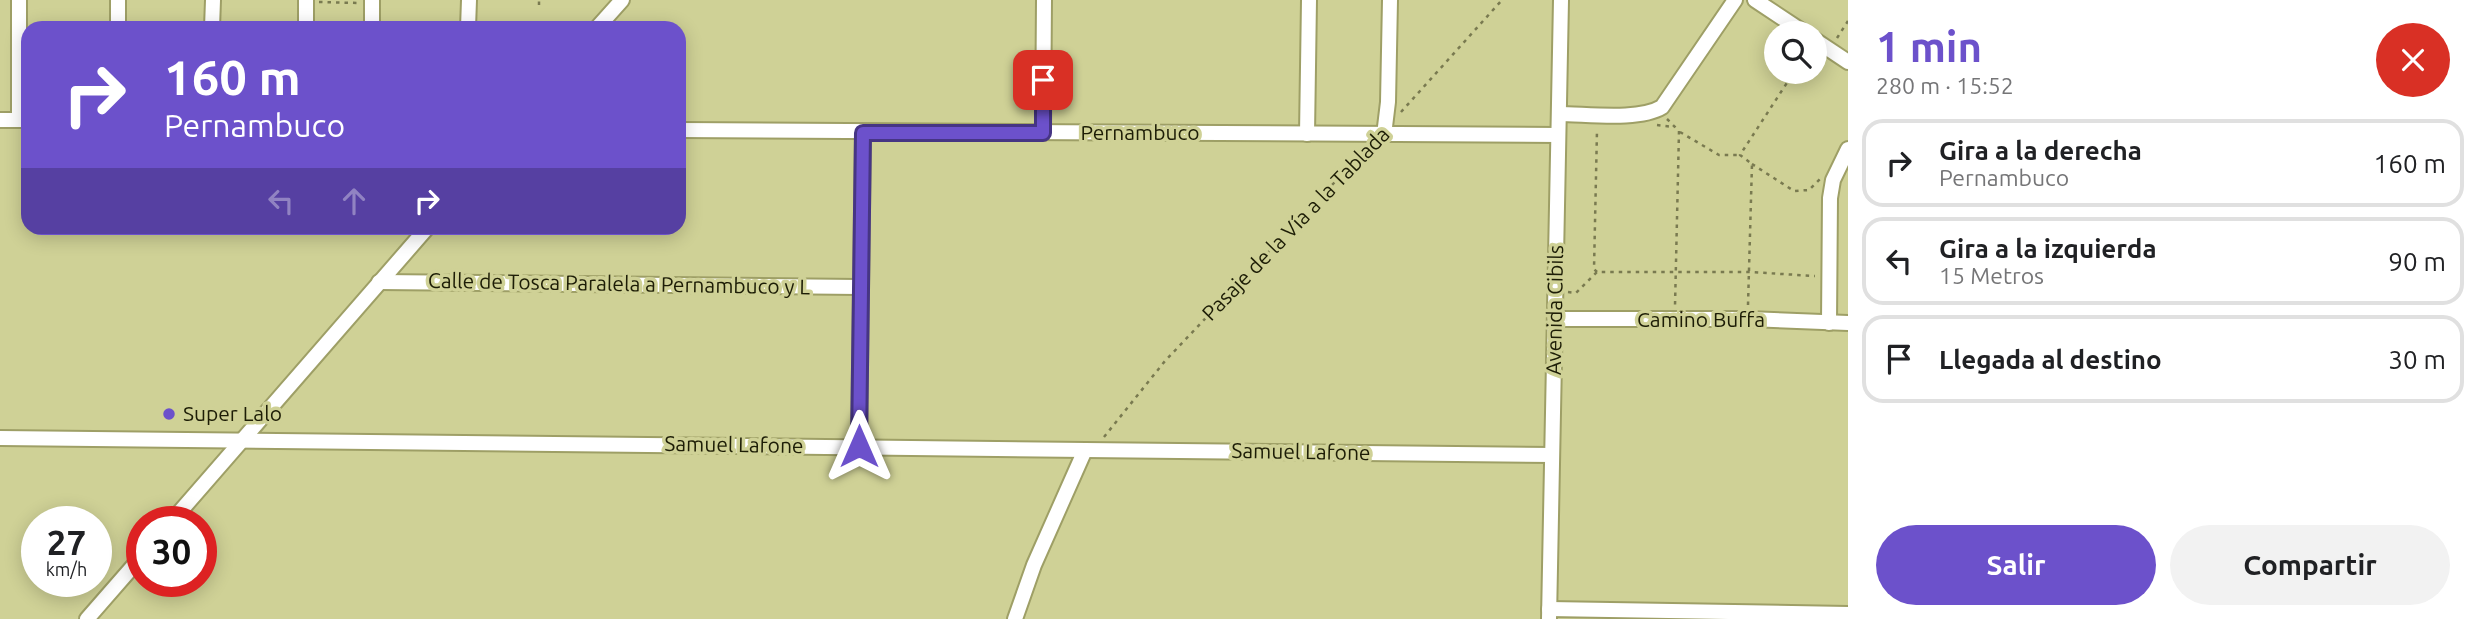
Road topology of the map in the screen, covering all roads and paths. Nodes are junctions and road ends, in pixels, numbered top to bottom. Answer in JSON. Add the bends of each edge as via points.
{"nodes":[{"id":1,"x":19,"y":0,"type":"edge"},
{"id":2,"x":118,"y":0,"type":"edge"},
{"id":3,"x":213,"y":0,"type":"edge"},
{"id":4,"x":469,"y":0,"type":"edge"},
{"id":5,"x":539,"y":0,"type":"edge"},
{"id":6,"x":622,"y":0,"type":"edge"},
{"id":7,"x":1044,"y":0,"type":"edge"},
{"id":8,"x":1309,"y":0,"type":"edge"},
{"id":9,"x":1390,"y":0,"type":"edge"},
{"id":10,"x":1502,"y":0,"type":"edge"},
{"id":11,"x":1560,"y":0,"type":"edge"},
{"id":12,"x":1755,"y":0,"type":"edge"},
{"id":13,"x":306,"y":1,"type":"edge"},
{"id":14,"x":372,"y":1,"type":"edge"},
{"id":15,"x":1734,"y":1,"type":"edge"},
{"id":16,"x":539,"y":5,"type":"dead end"},
{"id":17,"x":118,"y":21,"type":"edge"},
{"id":18,"x":212,"y":21,"type":"edge"},
{"id":19,"x":306,"y":21,"type":"edge"},
{"id":20,"x":372,"y":21,"type":"edge"},
{"id":21,"x":468,"y":21,"type":"edge"},
{"id":22,"x":603,"y":21,"type":"edge"},
{"id":23,"x":1787,"y":21,"type":"edge"},
{"id":24,"x":1848,"y":21,"type":"edge"},
{"id":25,"x":1829,"y":49,"type":"joint"},
{"id":26,"x":21,"y":60,"type":"edge"},
{"id":27,"x":1848,"y":62,"type":"edge"},
{"id":28,"x":1786,"y":84,"type":"edge"},
{"id":29,"x":1662,"y":107,"type":"junction"},
{"id":30,"x":1400,"y":114,"type":"dead end"},
{"id":31,"x":1559,"y":114,"type":"junction"},
{"id":32,"x":1598,"y":114,"type":"junction"},
{"id":33,"x":0,"y":120,"type":"edge"},
{"id":34,"x":21,"y":120,"type":"edge"},
{"id":35,"x":686,"y":130,"type":"edge"},
{"id":36,"x":1679,"y":131,"type":"junction"},
{"id":37,"x":863,"y":133,"type":"junction"},
{"id":38,"x":1043,"y":133,"type":"junction"},
{"id":39,"x":1307,"y":134,"type":"junction"},
{"id":40,"x":1384,"y":135,"type":"junction"},
{"id":41,"x":1558,"y":135,"type":"junction"},
{"id":42,"x":1848,"y":149,"type":"edge"},
{"id":43,"x":1740,"y":155,"type":"junction"},
{"id":44,"x":1752,"y":164,"type":"junction"},
{"id":45,"x":1836,"y":173,"type":"junction"},
{"id":46,"x":420,"y":235,"type":"edge"},
{"id":47,"x":1597,"y":272,"type":"junction"},
{"id":48,"x":1749,"y":272,"type":"junction"},
{"id":49,"x":1676,"y":274,"type":"junction"},
{"id":50,"x":1829,"y":277,"type":"junction"},
{"id":51,"x":379,"y":282,"type":"junction"},
{"id":52,"x":859,"y":287,"type":"junction"},
{"id":53,"x":1555,"y":292,"type":"junction"},
{"id":54,"x":1748,"y":318,"type":"junction"},
{"id":55,"x":1555,"y":319,"type":"junction"},
{"id":56,"x":1675,"y":320,"type":"junction"},
{"id":57,"x":1829,"y":323,"type":"junction"},
{"id":58,"x":1848,"y":323,"type":"edge"},
{"id":59,"x":0,"y":438,"type":"edge"},
{"id":60,"x":242,"y":439,"type":"junction"},
{"id":61,"x":859,"y":446,"type":"junction"},
{"id":62,"x":1090,"y":450,"type":"junction"},
{"id":63,"x":1552,"y":455,"type":"junction"},
{"id":64,"x":185,"y":506,"type":"edge"},
{"id":65,"x":126,"y":574,"type":"edge"},
{"id":66,"x":1549,"y":614,"type":"edge"},
{"id":67,"x":1848,"y":614,"type":"edge"},
{"id":68,"x":87,"y":619,"type":"edge"},
{"id":69,"x":1015,"y":619,"type":"edge"}],
"edges":[{"from":1,"to":26,"type":"street"},
{"from":2,"to":17,"type":"street"},
{"from":3,"to":18,"type":"street"},
{"from":4,"to":21,"type":"street"},
{"from":5,"to":16,"type":"path"},
{"from":6,"to":22,"type":"street"},
{"from":7,"to":38,"type":"street"},
{"from":8,"to":39,"type":"street"},
{"from":9,"to":40,"type":"street"},
{"from":10,"to":30,"type":"path","name":"Pasaje de la Vía a la Tablada"},
{"from":11,"to":31,"type":"street","name":"Avenida Cibils"},
{"from":12,"to":23,"type":"street"},
{"from":13,"to":14,"type":"path"},
{"from":13,"to":19,"type":"street"},
{"from":14,"to":20,"type":"street"},
{"from":15,"to":29,"type":"street"},
{"from":24,"to":25,"type":"path"},
{"from":25,"to":27,"type":"street"},
{"from":28,"to":43,"type":"path"},
{"from":29,"to":32,"type":"street","via":[[1653,113]]},
{"from":29,"to":36,"type":"path"},
{"from":31,"to":32,"type":"street"},
{"from":31,"to":41,"type":"street","name":"Avenida Cibils"},
{"from":32,"to":47,"type":"path"},
{"from":33,"to":34,"type":"street"},
{"from":35,"to":37,"type":"street","name":"Pernambuco"},
{"from":36,"to":43,"type":"path","via":[[1719,155]]},
{"from":36,"to":49,"type":"path"},
{"from":37,"to":38,"type":"street","name":"Pernambuco"},
{"from":37,"to":52,"type":"street"},
{"from":38,"to":39,"type":"street","name":"Pernambuco"},
{"from":39,"to":40,"type":"street","name":"Pernambuco"},
{"from":40,"to":41,"type":"street","name":"Pernambuco"},
{"from":40,"to":62,"type":"path","name":"Pasaje de la Vía a la Tablada","via":[[1165,361]]},
{"from":41,"to":53,"type":"street","name":"Avenida Cibils"},
{"from":42,"to":45,"type":"street"},
{"from":43,"to":44,"type":"path"},
{"from":44,"to":45,"type":"path","via":[[1794,191],[1809,190],[1825,173]]},
{"from":44,"to":48,"type":"path"},
{"from":45,"to":50,"type":"street","via":[[1829,198]]},
{"from":46,"to":51,"type":"street"},
{"from":47,"to":49,"type":"path"},
{"from":47,"to":53,"type":"path","via":[[1576,293]]},
{"from":48,"to":49,"type":"path"},
{"from":48,"to":50,"type":"path"},
{"from":48,"to":54,"type":"path"},
{"from":49,"to":56,"type":"path"},
{"from":50,"to":57,"type":"street"},
{"from":51,"to":52,"type":"street","name":"Calle de Tosca Paralela a Pernambuco y L"},
{"from":51,"to":60,"type":"street"},
{"from":52,"to":61,"type":"street"},
{"from":53,"to":55,"type":"street","name":"Avenida Cibils"},
{"from":54,"to":56,"type":"street","name":"Camino Buffa"},
{"from":54,"to":57,"type":"street","name":"Camino Buffa"},
{"from":55,"to":56,"type":"street","name":"Camino Buffa"},
{"from":55,"to":63,"type":"street","name":"Avenida Cibils"},
{"from":57,"to":58,"type":"street","name":"Camino Buffa"},
{"from":59,"to":60,"type":"street","name":"Samuel Lafone"},
{"from":60,"to":61,"type":"street","name":"Samuel Lafone"},
{"from":60,"to":64,"type":"street"},
{"from":61,"to":62,"type":"street","name":"Samuel Lafone"},
{"from":62,"to":63,"type":"street","name":"Samuel Lafone"},
{"from":62,"to":69,"type":"street","via":[[1034,565]]},
{"from":63,"to":66,"type":"street","name":"Avenida Cibils"},
{"from":65,"to":68,"type":"street"},
{"from":66,"to":67,"type":"street"}]}
